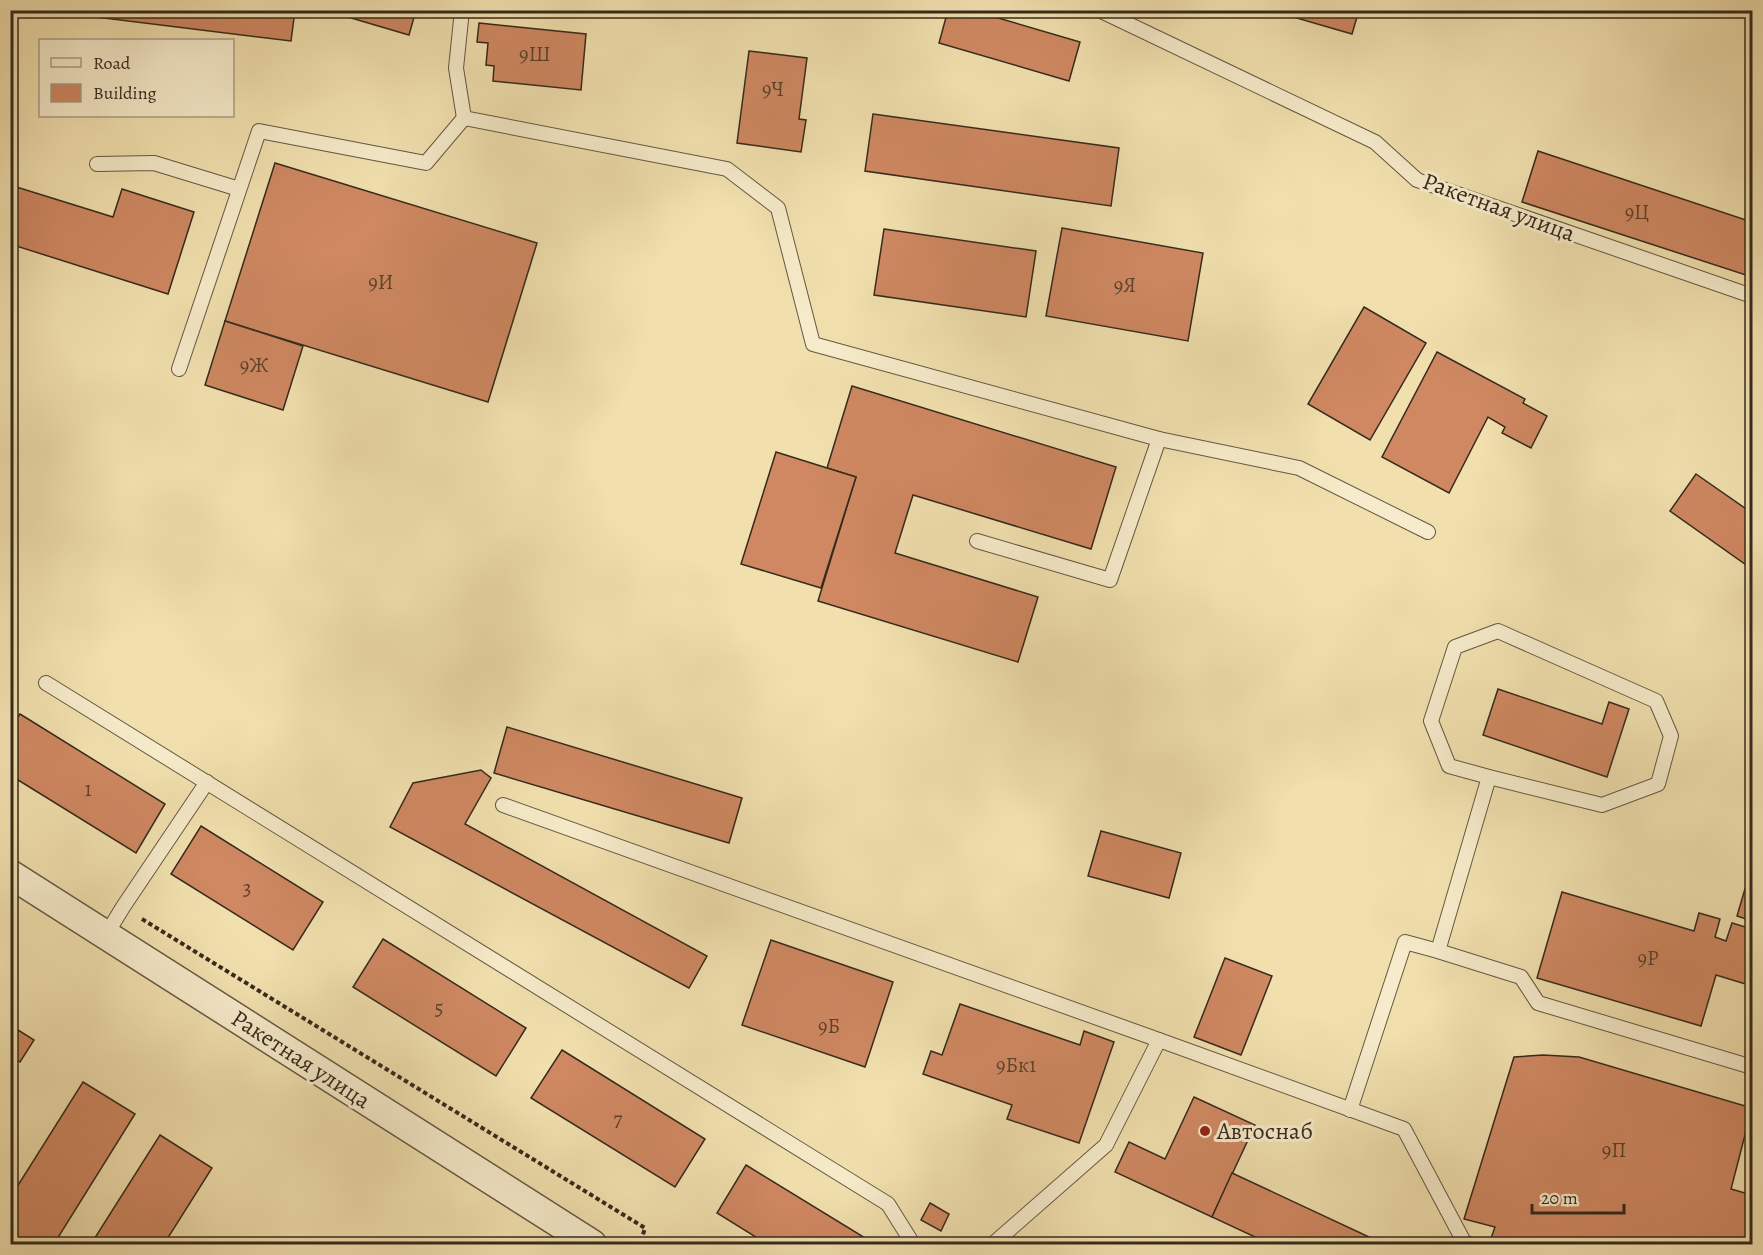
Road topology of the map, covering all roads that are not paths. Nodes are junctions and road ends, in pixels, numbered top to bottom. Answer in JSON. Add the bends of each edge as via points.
{"nodes":[{"id":1,"x":462,"y":10,"type":"edge"},
{"id":2,"x":1099,"y":10,"type":"edge"},
{"id":3,"x":464,"y":118,"type":"junction"},
{"id":4,"x":98,"y":164,"type":"dead end"},
{"id":5,"x":239,"y":189,"type":"junction"},
{"id":6,"x":1752,"y":296,"type":"edge"},
{"id":7,"x":179,"y":369,"type":"dead end"},
{"id":8,"x":1159,"y":439,"type":"junction"},
{"id":9,"x":1428,"y":532,"type":"dead end"},
{"id":10,"x":977,"y":541,"type":"dead end"},
{"id":11,"x":46,"y":683,"type":"dead end"},
{"id":12,"x":1489,"y":777,"type":"junction"},
{"id":13,"x":207,"y":782,"type":"junction"},
{"id":14,"x":503,"y":805,"type":"dead end"},
{"id":15,"x":10,"y":874,"type":"edge"},
{"id":16,"x":106,"y":935,"type":"junction"},
{"id":17,"x":1438,"y":951,"type":"junction"},
{"id":18,"x":1159,"y":1040,"type":"junction"},
{"id":19,"x":1752,"y":1067,"type":"edge"},
{"id":20,"x":1350,"y":1110,"type":"junction"},
{"id":21,"x":592,"y":1245,"type":"edge"},
{"id":22,"x":913,"y":1245,"type":"edge"},
{"id":23,"x":993,"y":1245,"type":"edge"},
{"id":24,"x":1469,"y":1245,"type":"edge"}],
"edges":[{"from":1,"to":3,"type":"lane","via":[[456,68]]},
{"from":2,"to":6,"type":"lane","name":"Ракетная улица","via":[[1375,142],[1417,180]]},
{"from":3,"to":5,"type":"lane","via":[[426,163],[259,131]]},
{"from":3,"to":8,"type":"lane","via":[[727,169],[778,208],[813,344]]},
{"from":4,"to":5,"type":"lane","via":[[154,163]]},
{"from":5,"to":7,"type":"lane"},
{"from":8,"to":9,"type":"lane","via":[[1299,468]]},
{"from":8,"to":10,"type":"lane","via":[[1110,580]]},
{"from":11,"to":13,"type":"lane"},
{"from":12,"to":12,"type":"lane","via":[[1449,766],[1431,721],[1455,647],[1498,631],[1656,701],[1671,736],[1658,784],[1602,806]]},
{"from":12,"to":17,"type":"lane"},
{"from":13,"to":16,"type":"lane"},
{"from":13,"to":22,"type":"lane","via":[[888,1204]]},
{"from":14,"to":18,"type":"lane"},
{"from":15,"to":16,"type":"street","name":"Ракетная улица"},
{"from":16,"to":21,"type":"street","name":"Ракетная улица"},
{"from":17,"to":19,"type":"lane","via":[[1521,977],[1538,1003]]},
{"from":17,"to":20,"type":"lane","via":[[1405,942]]},
{"from":18,"to":20,"type":"lane"},
{"from":18,"to":23,"type":"lane","via":[[1106,1145]]},
{"from":20,"to":24,"type":"lane","via":[[1404,1129]]}]}
